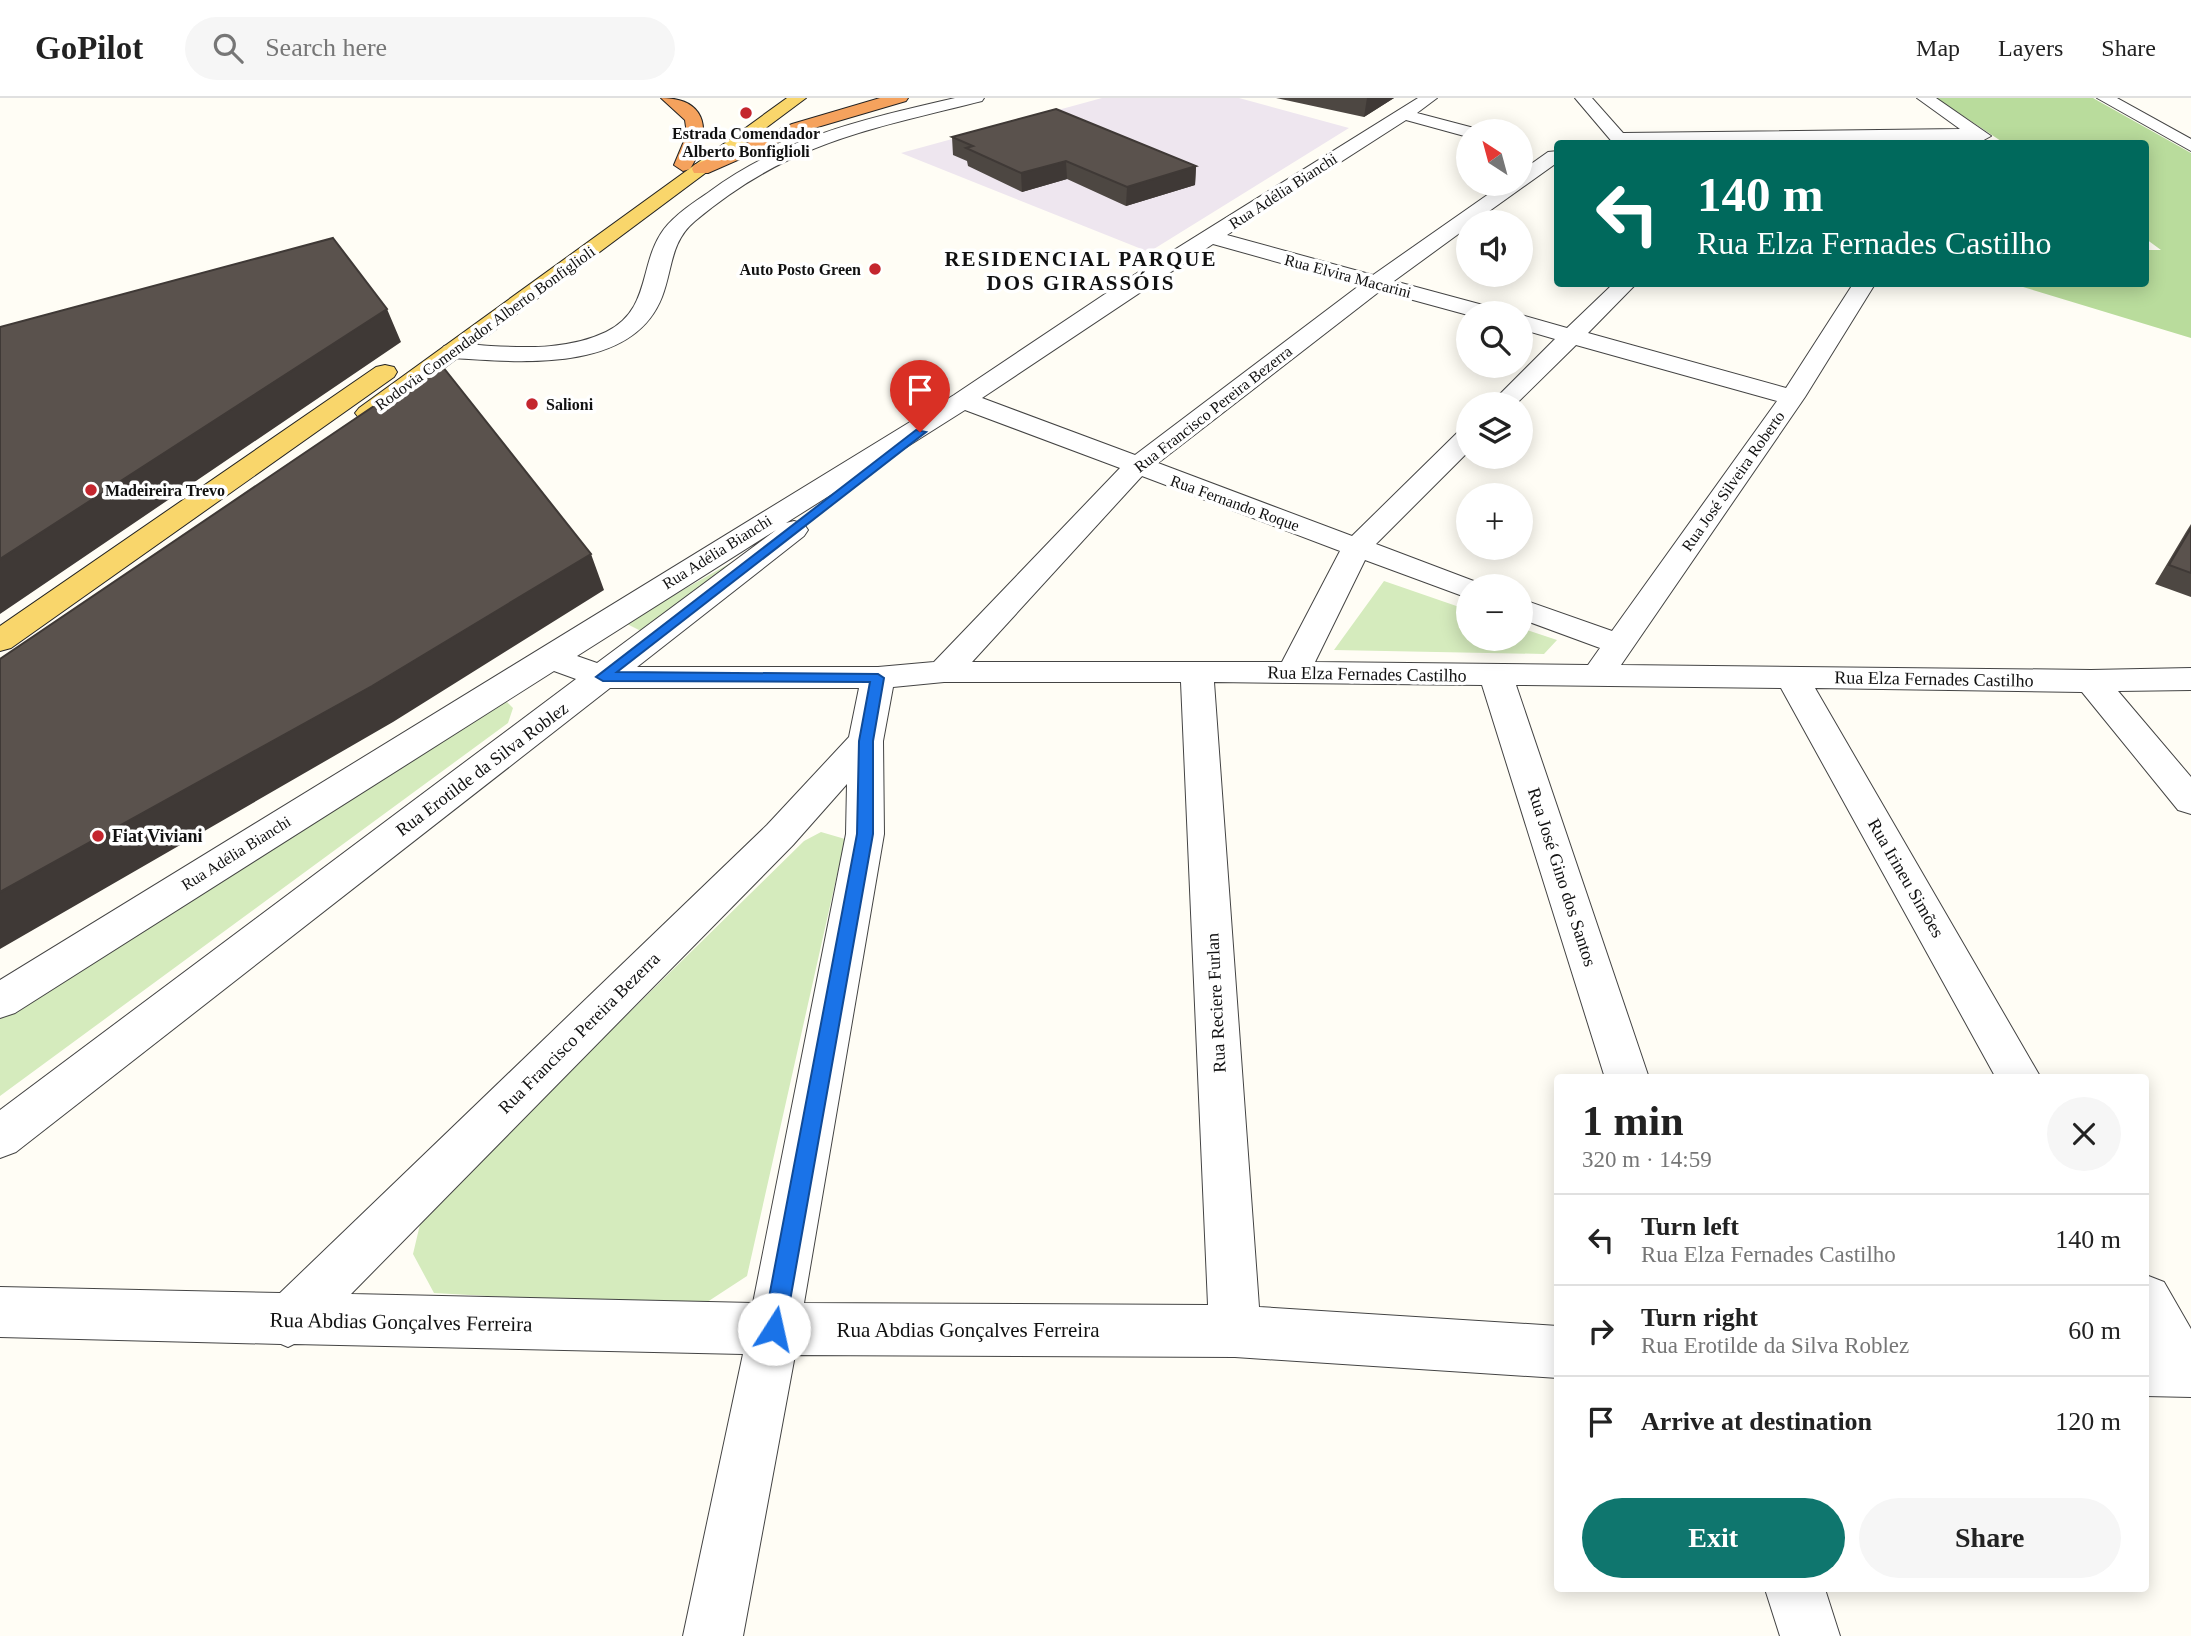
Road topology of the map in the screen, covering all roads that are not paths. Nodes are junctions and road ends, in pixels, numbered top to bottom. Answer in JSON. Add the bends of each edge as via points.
{"nodes":[{"id":1,"x":668,"y":98,"type":"edge"},
{"id":2,"x":777,"y":98,"type":"edge"},
{"id":3,"x":798,"y":98,"type":"edge"},
{"id":4,"x":900,"y":98,"type":"edge"},
{"id":5,"x":976,"y":98,"type":"edge"},
{"id":6,"x":1429,"y":98,"type":"edge"},
{"id":7,"x":1583,"y":98,"type":"edge"},
{"id":8,"x":1925,"y":98,"type":"edge"},
{"id":9,"x":2105,"y":98,"type":"edge"},
{"id":10,"x":1403,"y":114,"type":"junction"},
{"id":11,"x":1456,"y":129,"type":"edge"},
{"id":12,"x":2183,"y":136,"type":"edge"},
{"id":13,"x":1985,"y":139,"type":"edge"},
{"id":14,"x":1621,"y":140,"type":"edge"},
{"id":15,"x":1804,"y":140,"type":"edge"},
{"id":16,"x":2191,"y":146,"type":"edge"},
{"id":17,"x":1533,"y":149,"type":"edge"},
{"id":18,"x":1554,"y":155,"type":"edge"},
{"id":19,"x":1554,"y":157,"type":"edge"},
{"id":20,"x":692,"y":167,"type":"junction"},
{"id":21,"x":1533,"y":172,"type":"edge"},
{"id":22,"x":1498,"y":196,"type":"edge"},
{"id":23,"x":1210,"y":237,"type":"junction"},
{"id":24,"x":1375,"y":284,"type":"junction"},
{"id":25,"x":1623,"y":287,"type":"edge"},
{"id":26,"x":1862,"y":287,"type":"edge"},
{"id":27,"x":1456,"y":305,"type":"edge"},
{"id":28,"x":1533,"y":325,"type":"edge"},
{"id":29,"x":1572,"y":336,"type":"junction"},
{"id":30,"x":452,"y":351,"type":"junction"},
{"id":31,"x":1514,"y":392,"type":"edge"},
{"id":32,"x":1792,"y":397,"type":"junction"},
{"id":33,"x":962,"y":400,"type":"junction"},
{"id":34,"x":344,"y":430,"type":"edge"},
{"id":35,"x":1456,"y":450,"type":"edge"},
{"id":36,"x":1136,"y":467,"type":"junction"},
{"id":37,"x":1356,"y":548,"type":"junction"},
{"id":38,"x":1456,"y":585,"type":"edge"},
{"id":39,"x":1533,"y":612,"type":"edge"},
{"id":40,"x":0,"y":641,"type":"edge"},
{"id":41,"x":1618,"y":644,"type":"junction"},
{"id":42,"x":547,"y":657,"type":"junction"},
{"id":43,"x":944,"y":673,"type":"junction"},
{"id":44,"x":1293,"y":673,"type":"junction"},
{"id":45,"x":1197,"y":674,"type":"junction"},
{"id":46,"x":1496,"y":676,"type":"junction"},
{"id":47,"x":1597,"y":676,"type":"junction"},
{"id":48,"x":603,"y":677,"type":"junction"},
{"id":49,"x":878,"y":678,"type":"junction"},
{"id":50,"x":1792,"y":678,"type":"junction"},
{"id":51,"x":2191,"y":679,"type":"edge"},
{"id":52,"x":2091,"y":681,"type":"junction"},
{"id":53,"x":866,"y":741,"type":"junction"},
{"id":54,"x":2191,"y":801,"type":"edge"},
{"id":55,"x":0,"y":1001,"type":"edge"},
{"id":56,"x":1627,"y":1074,"type":"edge"},
{"id":57,"x":2018,"y":1074,"type":"edge"},
{"id":58,"x":0,"y":1137,"type":"edge"},
{"id":59,"x":2149,"y":1308,"type":"edge"},
{"id":60,"x":0,"y":1312,"type":"edge"},
{"id":61,"x":288,"y":1321,"type":"junction"},
{"id":62,"x":774,"y":1329,"type":"junction"},
{"id":63,"x":1235,"y":1331,"type":"junction"},
{"id":64,"x":1554,"y":1352,"type":"edge"},
{"id":65,"x":2174,"y":1370,"type":"edge"},
{"id":66,"x":1796,"y":1592,"type":"edge"},
{"id":67,"x":713,"y":1636,"type":"edge"},
{"id":68,"x":1810,"y":1636,"type":"edge"}],
"edges":[{"from":1,"to":20,"type":"highway","via":[[695,120],[698,133]]},
{"from":2,"to":20,"type":"main road","name":"Rodovia Comendador Alberto Bonfiglioli"},
{"from":3,"to":20,"type":"main road","name":"Rodovia Comendador Alberto Bonfiglioli"},
{"from":4,"to":20,"type":"highway","via":[[792,127]]},
{"from":5,"to":30,"type":"street","via":[[836,132],[749,173],[678,227],[661,252],[644,312],[628,328],[600,342],[539,354]]},
{"from":6,"to":10,"type":"street","name":"Rua Adélia Bianchi"},
{"from":7,"to":14,"type":"street"},
{"from":8,"to":13,"type":"street"},
{"from":9,"to":12,"type":"street"},
{"from":10,"to":11,"type":"street"},
{"from":10,"to":23,"type":"street","name":"Rua Adélia Bianchi"},
{"from":12,"to":16,"type":"street"},
{"from":13,"to":15,"type":"street"},
{"from":17,"to":18,"type":"street"},
{"from":19,"to":21,"type":"street"},
{"from":20,"to":30,"type":"main road","name":"Rodovia Comendador Alberto Bonfiglioli"},
{"from":20,"to":40,"type":"main road","name":"Rodovia Comendador Alberto Bonfiglioli"},
{"from":22,"to":24,"type":"street","name":"Rua Francisco Pereira Bezerra"},
{"from":23,"to":24,"type":"street","name":"Rua Elvira Macarini"},
{"from":23,"to":33,"type":"street","name":"Rua Adélia Bianchi"},
{"from":24,"to":27,"type":"street","name":"Rua Elvira Macarini"},
{"from":24,"to":36,"type":"street","name":"Rua Francisco Pereira Bezerra"},
{"from":25,"to":29,"type":"street"},
{"from":26,"to":32,"type":"street","name":"Rua José Silveira Roberto"},
{"from":28,"to":29,"type":"street"},
{"from":29,"to":31,"type":"street"},
{"from":29,"to":32,"type":"street"},
{"from":30,"to":34,"type":"main road","name":"Rodovia Comendador Alberto Bonfiglioli"},
{"from":32,"to":41,"type":"street","name":"Rua José Silveira Roberto"},
{"from":33,"to":36,"type":"street","name":"Rua Fernando Roque"},
{"from":33,"to":42,"type":"street","name":"Rua Adélia Bianchi"},
{"from":33,"to":48,"type":"street","name":"Rua Erotilde da Silva Roblez"},
{"from":35,"to":37,"type":"street"},
{"from":36,"to":37,"type":"street","name":"Rua Fernando Roque"},
{"from":36,"to":43,"type":"street","name":"Rua Francisco Pereira Bezerra"},
{"from":37,"to":38,"type":"street","name":"Rua Fernando Roque"},
{"from":37,"to":44,"type":"street"},
{"from":39,"to":41,"type":"street"},
{"from":41,"to":47,"type":"street","name":"Rua José Silveira Roberto"},
{"from":42,"to":48,"type":"street","name":"Rua Elza Fernades Castilho"},
{"from":42,"to":55,"type":"street","name":"Rua Adélia Bianchi"},
{"from":43,"to":45,"type":"street","name":"Rua Elza Fernades Castilho"},
{"from":43,"to":49,"type":"street","name":"Rua Elza Fernades Castilho"},
{"from":44,"to":45,"type":"street","name":"Rua Elza Fernades Castilho"},
{"from":44,"to":46,"type":"street","name":"Rua Elza Fernades Castilho"},
{"from":45,"to":63,"type":"street","name":"Rua Reciere Furlan"},
{"from":46,"to":47,"type":"street","name":"Rua Elza Fernades Castilho"},
{"from":46,"to":56,"type":"street","name":"Rua José Gino dos Santos"},
{"from":47,"to":50,"type":"street","name":"Rua Elza Fernades Castilho"},
{"from":48,"to":49,"type":"street","name":"Rua Elza Fernades Castilho"},
{"from":48,"to":58,"type":"street","name":"Rua Erotilde da Silva Roblez"},
{"from":49,"to":53,"type":"street"},
{"from":50,"to":52,"type":"street","name":"Rua Elza Fernades Castilho"},
{"from":50,"to":57,"type":"street","name":"Rua Irineu Simões"},
{"from":51,"to":52,"type":"street","name":"Rua Elza Fernades Castilho"},
{"from":52,"to":54,"type":"street"},
{"from":53,"to":61,"type":"street","name":"Rua Francisco Pereira Bezerra","via":[[780,835]]},
{"from":53,"to":62,"type":"street","via":[[865,834]]},
{"from":59,"to":65,"type":"street"},
{"from":60,"to":61,"type":"street","name":"Rua Abdias Gonçalves Ferreira"},
{"from":61,"to":62,"type":"street","name":"Rua Abdias Gonçalves Ferreira"},
{"from":62,"to":63,"type":"street","name":"Rua Abdias Gonçalves Ferreira"},
{"from":62,"to":67,"type":"street"},
{"from":63,"to":64,"type":"street","name":"Rua Abdias Gonçalves Ferreira"},
{"from":66,"to":68,"type":"street"}]}
